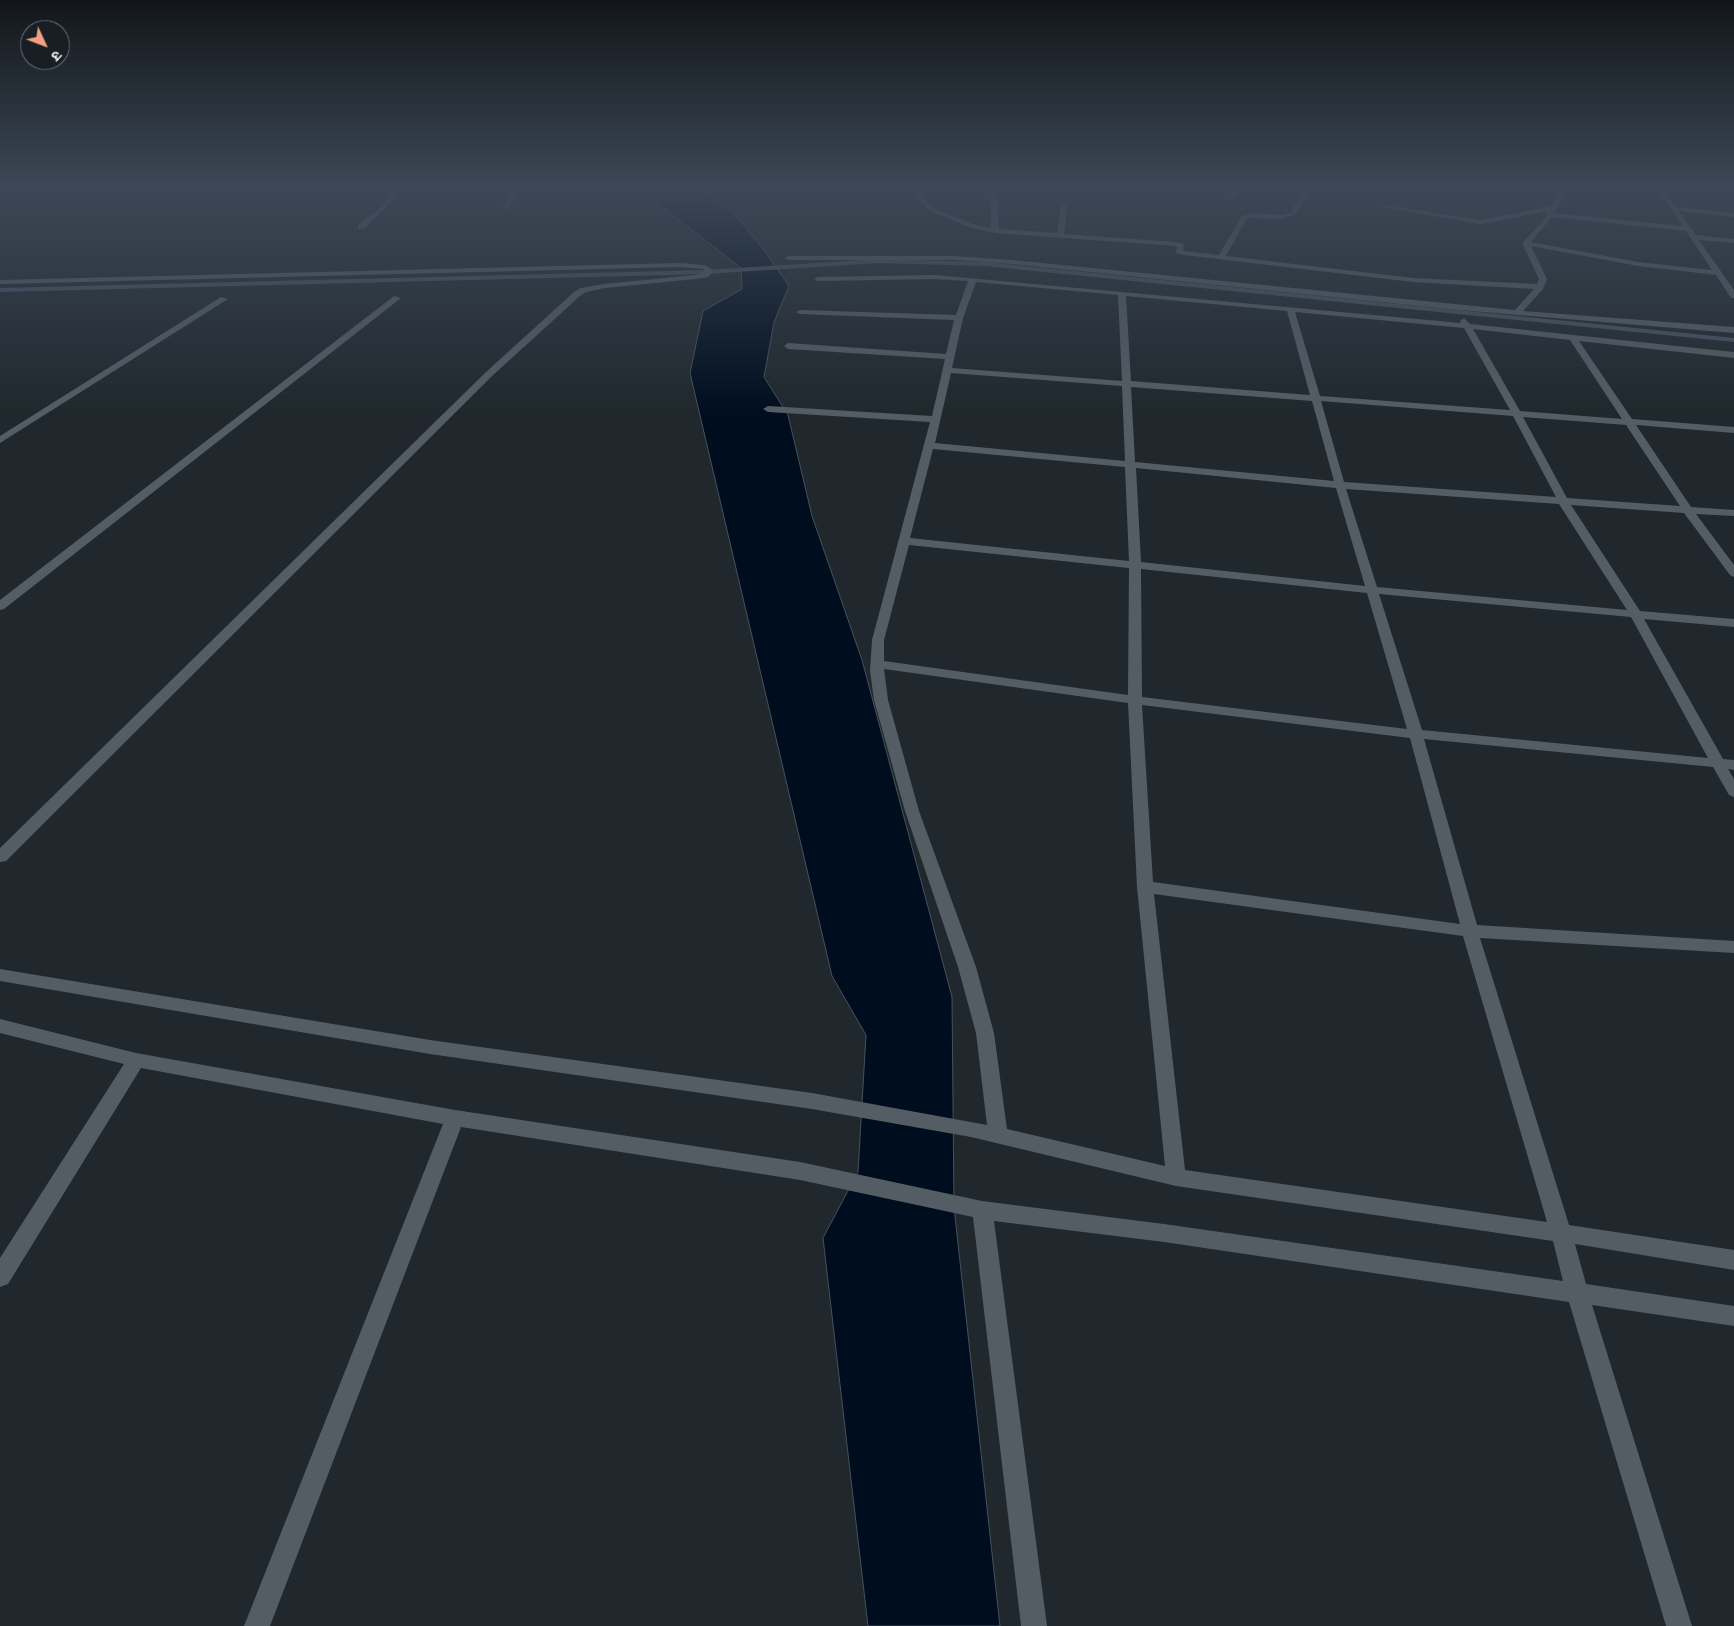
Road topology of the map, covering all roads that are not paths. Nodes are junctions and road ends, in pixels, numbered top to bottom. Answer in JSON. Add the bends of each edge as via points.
{"nodes":[{"id":1,"x":1021,"y":263,"type":"edge"},
{"id":2,"x":1270,"y":263,"type":"edge"},
{"id":3,"x":1536,"y":263,"type":"edge"},
{"id":4,"x":1632,"y":263,"type":"edge"},
{"id":5,"x":1711,"y":263,"type":"edge"},
{"id":6,"x":1717,"y":273,"type":"junction"},
{"id":7,"x":818,"y":278,"type":"dead end"},
{"id":8,"x":973,"y":279,"type":"junction"},
{"id":9,"x":0,"y":282,"type":"edge"},
{"id":10,"x":1540,"y":287,"type":"junction"},
{"id":11,"x":1122,"y":292,"type":"junction"},
{"id":12,"x":1734,"y":296,"type":"edge"},
{"id":13,"x":397,"y":298,"type":"dead end"},
{"id":14,"x":224,"y":300,"type":"dead end"},
{"id":15,"x":1459,"y":309,"type":"junction"},
{"id":16,"x":1291,"y":311,"type":"junction"},
{"id":17,"x":800,"y":312,"type":"dead end"},
{"id":18,"x":1517,"y":313,"type":"junction"},
{"id":19,"x":959,"y":318,"type":"junction"},
{"id":20,"x":1464,"y":323,"type":"junction"},
{"id":21,"x":1734,"y":330,"type":"edge"},
{"id":22,"x":1572,"y":338,"type":"junction"},
{"id":23,"x":788,"y":346,"type":"dead end"},
{"id":24,"x":1734,"y":355,"type":"edge"},
{"id":25,"x":948,"y":363,"type":"junction"},
{"id":26,"x":1126,"y":384,"type":"junction"},
{"id":27,"x":1317,"y":400,"type":"junction"},
{"id":28,"x":768,"y":409,"type":"dead end"},
{"id":29,"x":1517,"y":414,"type":"junction"},
{"id":30,"x":936,"y":420,"type":"junction"},
{"id":31,"x":1629,"y":422,"type":"junction"},
{"id":32,"x":1734,"y":430,"type":"edge"},
{"id":33,"x":0,"y":440,"type":"edge"},
{"id":34,"x":928,"y":445,"type":"junction"},
{"id":35,"x":1130,"y":464,"type":"junction"},
{"id":36,"x":1340,"y":485,"type":"junction"},
{"id":37,"x":1563,"y":501,"type":"junction"},
{"id":38,"x":1688,"y":510,"type":"junction"},
{"id":39,"x":1734,"y":513,"type":"edge"},
{"id":40,"x":904,"y":541,"type":"junction"},
{"id":41,"x":1135,"y":565,"type":"junction"},
{"id":42,"x":1734,"y":573,"type":"edge"},
{"id":43,"x":1372,"y":590,"type":"junction"},
{"id":44,"x":0,"y":606,"type":"edge"},
{"id":45,"x":1635,"y":613,"type":"junction"},
{"id":46,"x":1734,"y":623,"type":"edge"},
{"id":47,"x":877,"y":664,"type":"junction"},
{"id":48,"x":1135,"y":700,"type":"junction"},
{"id":49,"x":1416,"y":734,"type":"junction"},
{"id":50,"x":1717,"y":764,"type":"junction"},
{"id":51,"x":1734,"y":765,"type":"edge"},
{"id":52,"x":1734,"y":792,"type":"edge"},
{"id":53,"x":0,"y":857,"type":"edge"},
{"id":54,"x":1145,"y":887,"type":"junction"},
{"id":55,"x":1470,"y":931,"type":"junction"},
{"id":56,"x":1734,"y":947,"type":"edge"},
{"id":57,"x":0,"y":975,"type":"edge"},
{"id":58,"x":0,"y":1026,"type":"edge"},
{"id":59,"x":136,"y":1060,"type":"junction"},
{"id":60,"x":455,"y":1118,"type":"junction"},
{"id":61,"x":998,"y":1136,"type":"junction"},
{"id":62,"x":1176,"y":1177,"type":"junction"},
{"id":63,"x":982,"y":1210,"type":"junction"},
{"id":64,"x":1561,"y":1233,"type":"junction"},
{"id":65,"x":1734,"y":1260,"type":"edge"},
{"id":66,"x":0,"y":1277,"type":"edge"},
{"id":67,"x":1577,"y":1292,"type":"junction"},
{"id":68,"x":1734,"y":1316,"type":"edge"},
{"id":69,"x":257,"y":1626,"type":"edge"},
{"id":70,"x":1034,"y":1626,"type":"edge"},
{"id":71,"x":1679,"y":1626,"type":"edge"}],
"edges":[{"from":1,"to":15,"type":"street"},
{"from":2,"to":10,"type":"street","via":[[1413,280]]},
{"from":3,"to":10,"type":"street","via":[[1543,279]]},
{"from":4,"to":6,"type":"street"},
{"from":5,"to":6,"type":"street"},
{"from":6,"to":12,"type":"street"},
{"from":7,"to":8,"type":"street"},
{"from":8,"to":11,"type":"street"},
{"from":8,"to":19,"type":"street"},
{"from":9,"to":53,"type":"street","via":[[680,265],[696,266],[709,272],[674,280],[604,286],[577,294],[448,414]]},
{"from":10,"to":18,"type":"street"},
{"from":11,"to":16,"type":"street"},
{"from":11,"to":26,"type":"street"},
{"from":13,"to":44,"type":"street"},
{"from":14,"to":33,"type":"street"},
{"from":15,"to":18,"type":"street"},
{"from":15,"to":20,"type":"street"},
{"from":16,"to":20,"type":"street"},
{"from":16,"to":27,"type":"street"},
{"from":17,"to":19,"type":"street"},
{"from":18,"to":21,"type":"street"},
{"from":19,"to":25,"type":"street"},
{"from":20,"to":22,"type":"street"},
{"from":20,"to":29,"type":"street"},
{"from":22,"to":24,"type":"street"},
{"from":22,"to":31,"type":"street"},
{"from":23,"to":25,"type":"street"},
{"from":25,"to":26,"type":"street"},
{"from":25,"to":30,"type":"street"},
{"from":26,"to":27,"type":"street"},
{"from":26,"to":35,"type":"street"},
{"from":27,"to":29,"type":"street"},
{"from":27,"to":36,"type":"street"},
{"from":28,"to":30,"type":"street"},
{"from":29,"to":31,"type":"street"},
{"from":29,"to":37,"type":"street"},
{"from":30,"to":34,"type":"street"},
{"from":31,"to":32,"type":"street"},
{"from":31,"to":38,"type":"street"},
{"from":34,"to":35,"type":"street"},
{"from":34,"to":40,"type":"street"},
{"from":35,"to":36,"type":"street"},
{"from":35,"to":41,"type":"street"},
{"from":36,"to":37,"type":"street"},
{"from":36,"to":43,"type":"street"},
{"from":37,"to":38,"type":"street"},
{"from":37,"to":45,"type":"street"},
{"from":38,"to":39,"type":"street"},
{"from":38,"to":42,"type":"street"},
{"from":40,"to":41,"type":"street"},
{"from":40,"to":47,"type":"street","via":[[878,640]]},
{"from":41,"to":43,"type":"street"},
{"from":41,"to":48,"type":"street"},
{"from":43,"to":45,"type":"street"},
{"from":43,"to":49,"type":"street"},
{"from":45,"to":46,"type":"street"},
{"from":45,"to":50,"type":"street"},
{"from":47,"to":48,"type":"street"},
{"from":47,"to":61,"type":"street","via":[[882,700],[912,811],[967,967],[986,1033]]},
{"from":48,"to":49,"type":"street"},
{"from":48,"to":54,"type":"street"},
{"from":49,"to":50,"type":"street"},
{"from":49,"to":55,"type":"street"},
{"from":50,"to":51,"type":"street"},
{"from":50,"to":52,"type":"street"},
{"from":54,"to":55,"type":"street"},
{"from":54,"to":62,"type":"street"},
{"from":55,"to":56,"type":"street"},
{"from":55,"to":64,"type":"street"},
{"from":57,"to":61,"type":"street","via":[[430,1047],[812,1101]]},
{"from":58,"to":59,"type":"street"},
{"from":59,"to":60,"type":"street"},
{"from":59,"to":66,"type":"street"},
{"from":60,"to":63,"type":"street","via":[[800,1170]]},
{"from":60,"to":69,"type":"street"},
{"from":61,"to":62,"type":"street"},
{"from":62,"to":64,"type":"street"},
{"from":63,"to":67,"type":"street"},
{"from":63,"to":70,"type":"street"},
{"from":64,"to":65,"type":"street"},
{"from":64,"to":67,"type":"street"},
{"from":67,"to":68,"type":"street"},
{"from":67,"to":71,"type":"street"}]}
